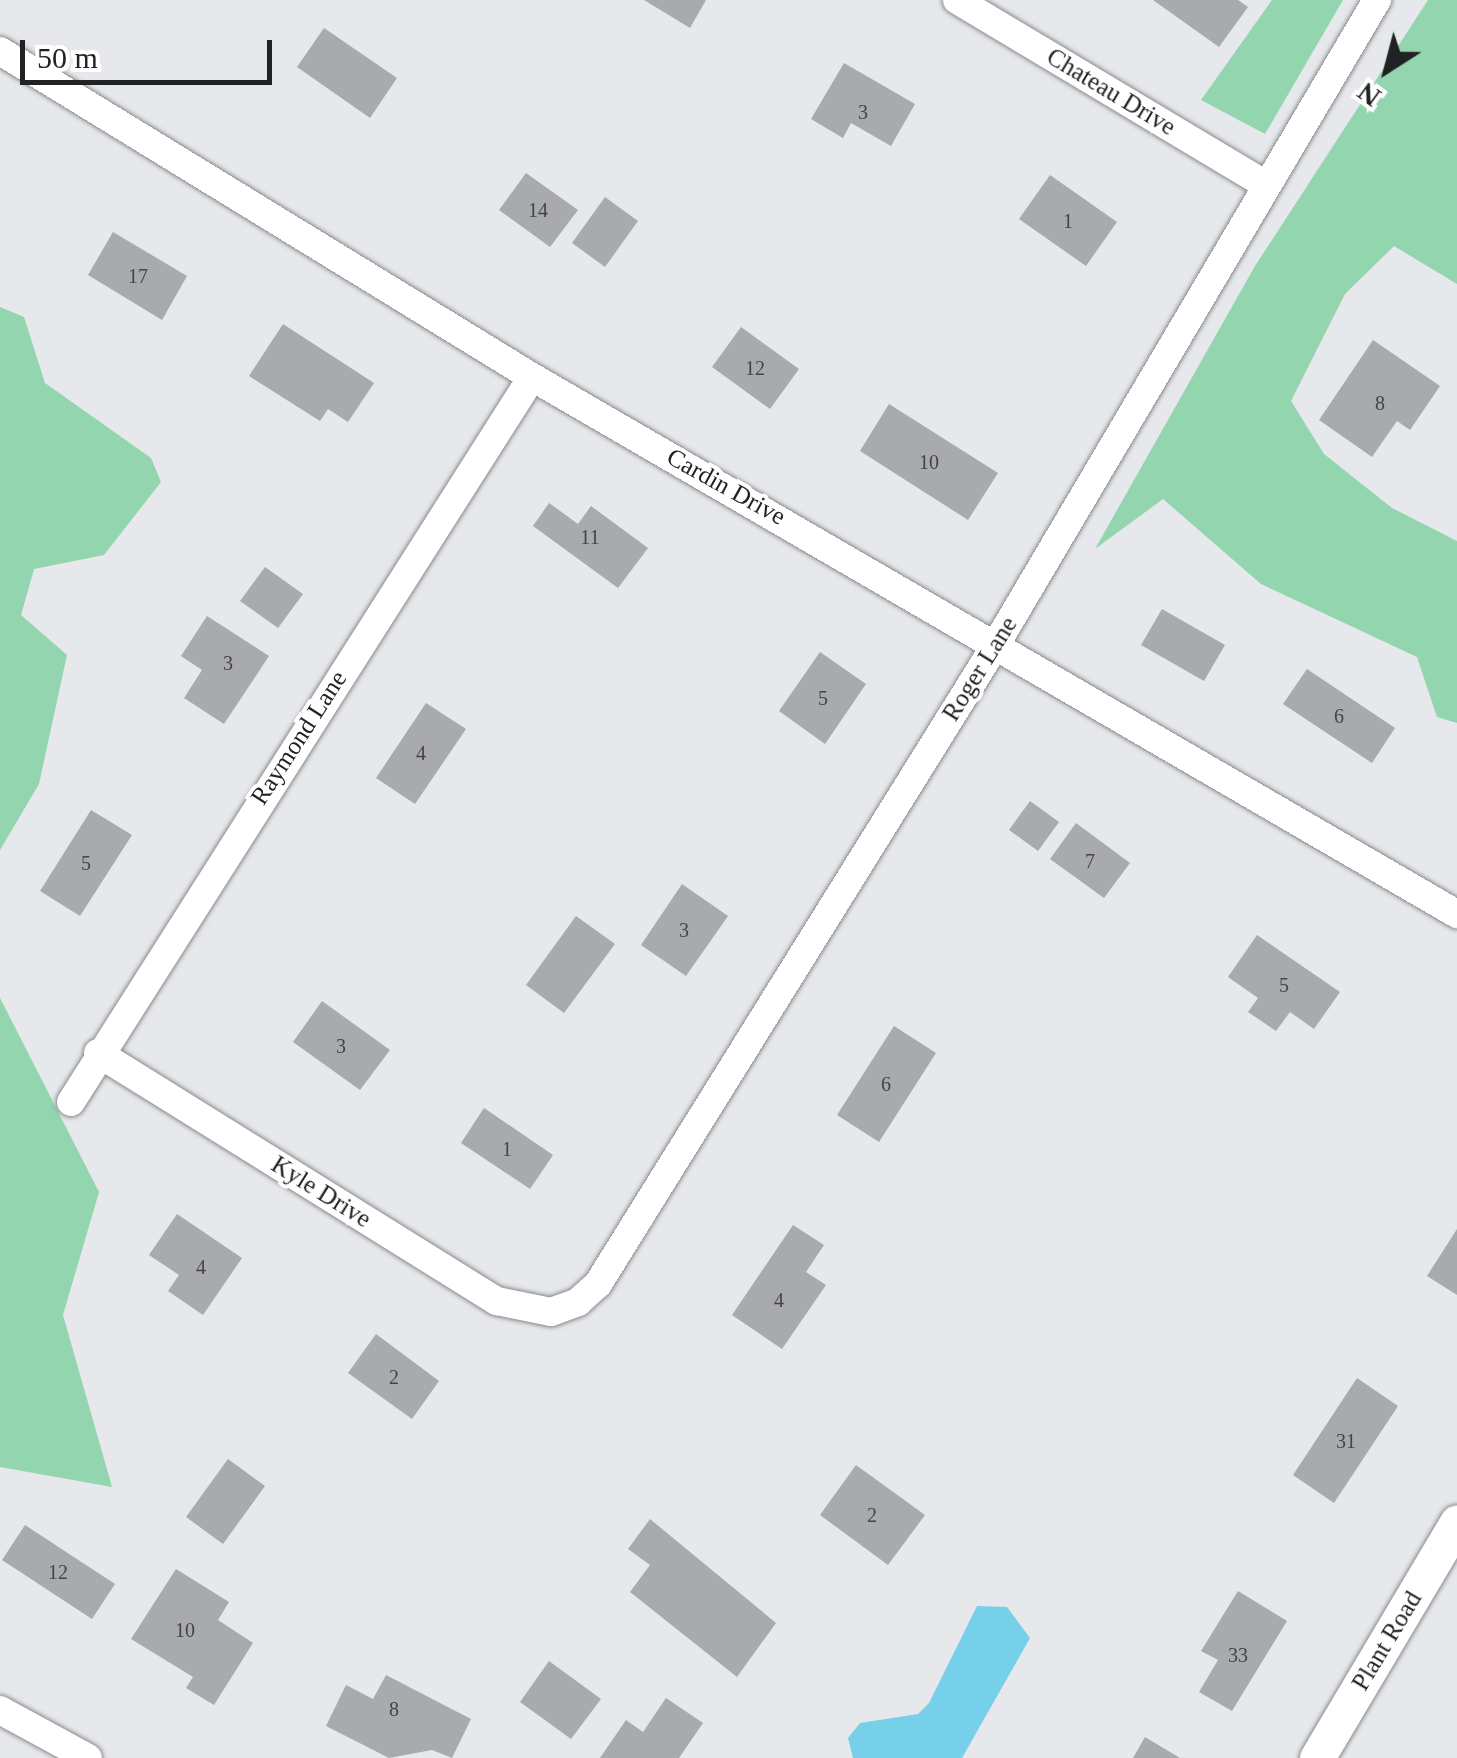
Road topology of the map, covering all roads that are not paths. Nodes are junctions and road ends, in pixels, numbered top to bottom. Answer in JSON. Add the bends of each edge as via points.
{"nodes":[{"id":1,"x":956,"y":0,"type":"edge"},
{"id":2,"x":1378,"y":0,"type":"edge"},
{"id":3,"x":0,"y":51,"type":"edge"},
{"id":4,"x":1266,"y":185,"type":"junction"},
{"id":5,"x":532,"y":377,"type":"junction"},
{"id":6,"x":998,"y":640,"type":"junction"},
{"id":7,"x":1457,"y":914,"type":"edge"},
{"id":8,"x":98,"y":1053,"type":"junction"},
{"id":9,"x":71,"y":1102,"type":"dead end"},
{"id":10,"x":551,"y":1312,"type":"joint"},
{"id":11,"x":1457,"y":1522,"type":"edge"},
{"id":12,"x":0,"y":1710,"type":"edge"},
{"id":13,"x":88,"y":1758,"type":"edge"},
{"id":14,"x":1317,"y":1758,"type":"edge"}],
"edges":[{"from":1,"to":4,"type":"street","name":"Chateau Drive"},
{"from":2,"to":4,"type":"street","name":"Roger Lane"},
{"from":3,"to":5,"type":"street","name":"Cardin Drive"},
{"from":4,"to":6,"type":"street","name":"Roger Lane"},
{"from":5,"to":6,"type":"street","name":"Cardin Drive"},
{"from":5,"to":8,"type":"street","name":"Raymond Lane"},
{"from":6,"to":7,"type":"street","name":"Cardin Drive"},
{"from":6,"to":10,"type":"street","name":"Roger Lane","via":[[598,1284]]},
{"from":8,"to":9,"type":"street","name":"Raymond Lane"},
{"from":8,"to":10,"type":"street","name":"Kyle Drive","via":[[497,1301]]},
{"from":11,"to":14,"type":"street","name":"Plant Road"},
{"from":12,"to":13,"type":"street"}]}
